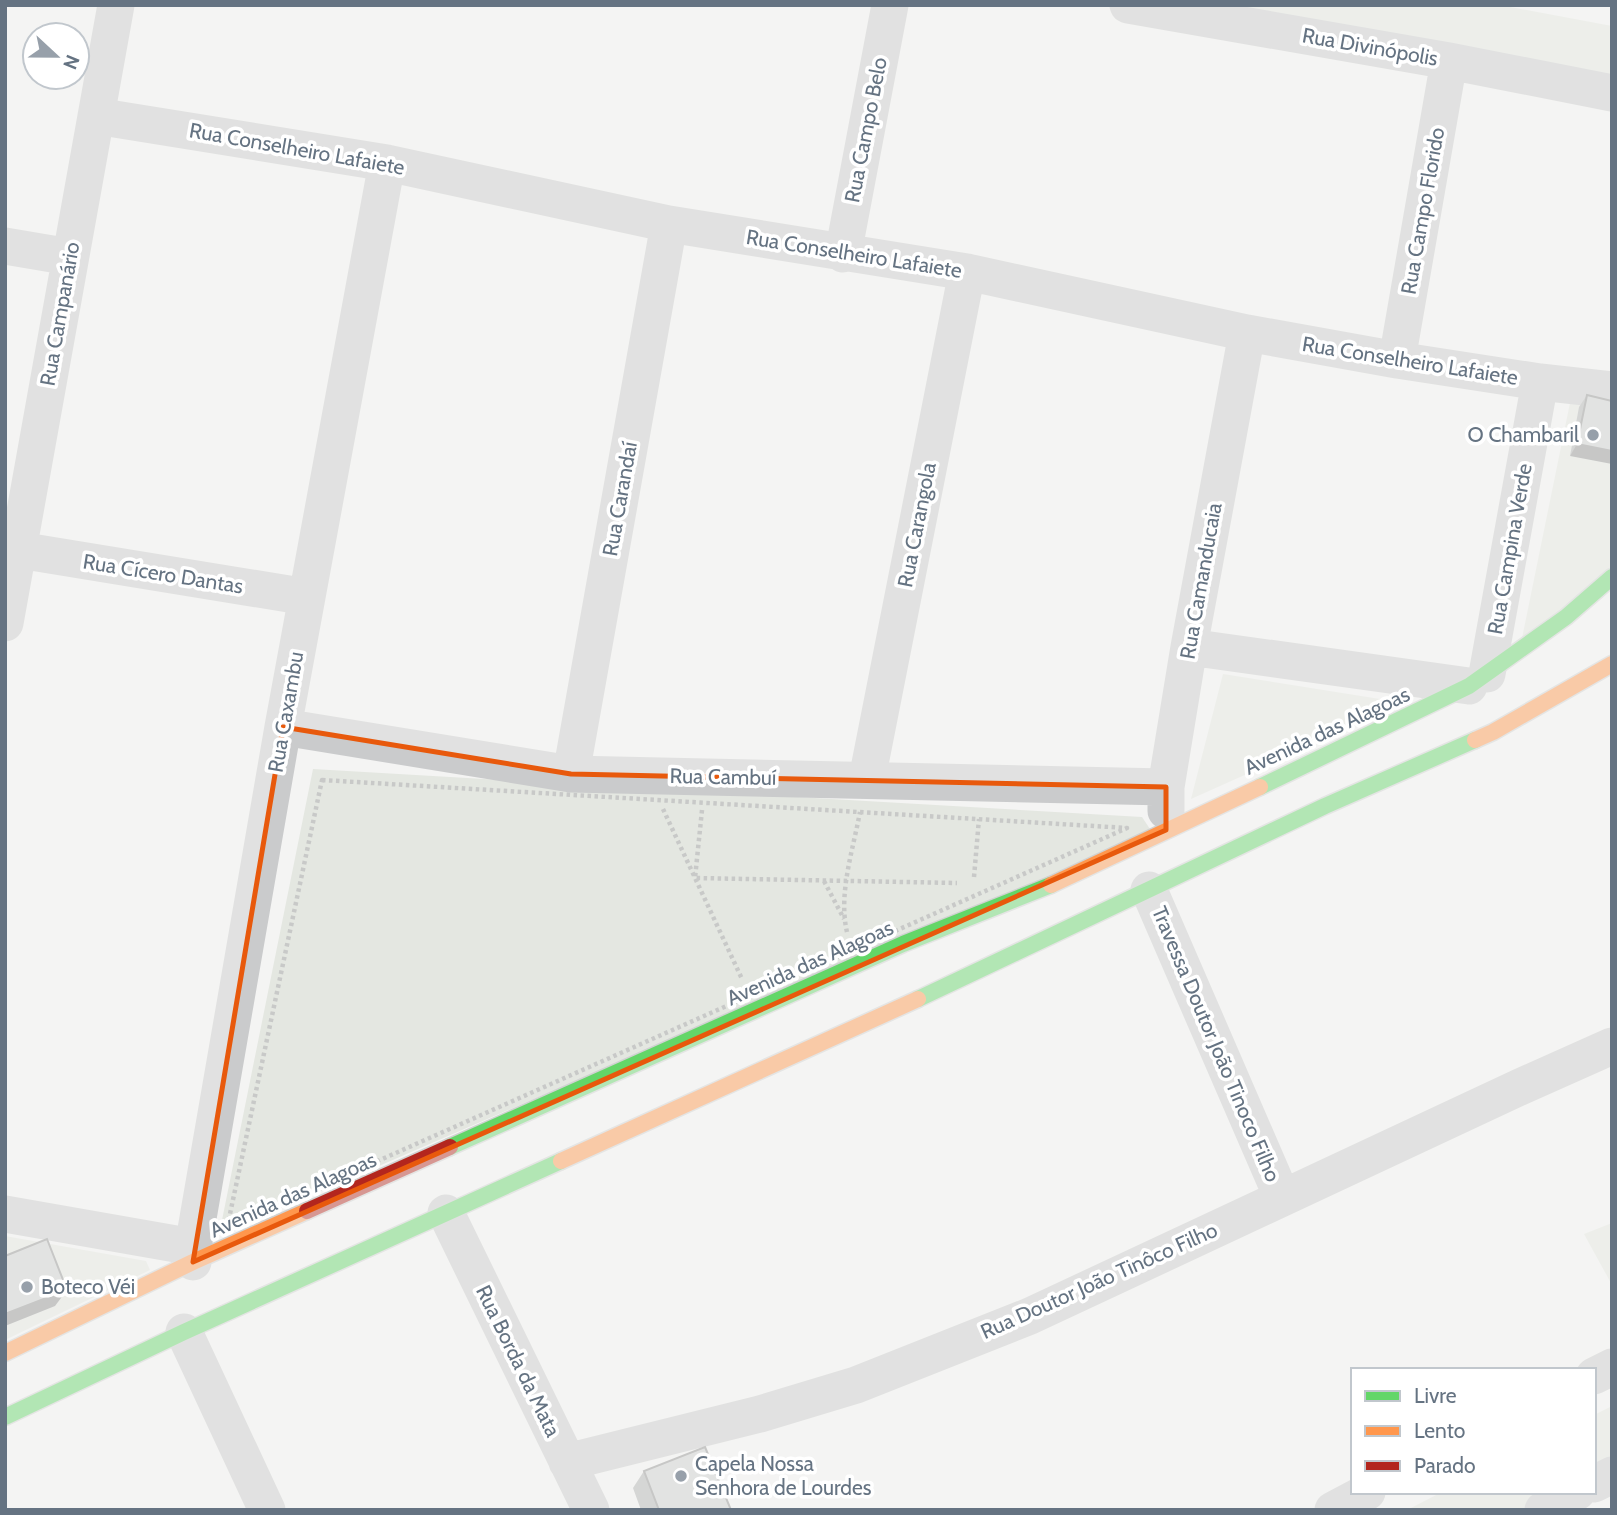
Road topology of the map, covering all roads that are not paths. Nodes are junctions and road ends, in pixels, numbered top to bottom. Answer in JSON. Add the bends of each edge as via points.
{"nodes":[{"id":1,"x":116,"y":5,"type":"edge"},
{"id":2,"x":890,"y":5,"type":"edge"},
{"id":3,"x":1128,"y":5,"type":"edge"},
{"id":4,"x":1449,"y":61,"type":"junction"},
{"id":5,"x":1612,"y":93,"type":"edge"},
{"id":6,"x":96,"y":116,"type":"junction"},
{"id":7,"x":387,"y":163,"type":"junction"},
{"id":8,"x":669,"y":224,"type":"junction"},
{"id":9,"x":5,"y":246,"type":"edge"},
{"id":10,"x":843,"y":254,"type":"junction"},
{"id":11,"x":70,"y":257,"type":"junction"},
{"id":12,"x":967,"y":272,"type":"junction"},
{"id":13,"x":1247,"y":332,"type":"junction"},
{"id":14,"x":1397,"y":360,"type":"junction"},
{"id":15,"x":1540,"y":382,"type":"junction"},
{"id":16,"x":1612,"y":390,"type":"edge"},
{"id":17,"x":19,"y":550,"type":"junction"},
{"id":18,"x":1612,"y":577,"type":"edge"},
{"id":19,"x":307,"y":597,"type":"junction"},
{"id":20,"x":5,"y":624,"type":"edge"},
{"id":21,"x":1189,"y":647,"type":"junction"},
{"id":22,"x":1612,"y":664,"type":"edge"},
{"id":23,"x":1478,"y":680,"type":"junction"},
{"id":24,"x":284,"y":727,"type":"junction"},
{"id":25,"x":571,"y":774,"type":"junction"},
{"id":26,"x":1166,"y":787,"type":"junction"},
{"id":27,"x":864,"y":795,"type":"junction"},
{"id":28,"x":1166,"y":830,"type":"junction"},
{"id":29,"x":1149,"y":890,"type":"junction"},
{"id":30,"x":1612,"y":1046,"type":"edge"},
{"id":31,"x":1282,"y":1197,"type":"junction"},
{"id":32,"x":446,"y":1213,"type":"junction"},
{"id":33,"x":5,"y":1214,"type":"edge"},
{"id":34,"x":193,"y":1255,"type":"junction"},
{"id":35,"x":184,"y":1332,"type":"junction"},
{"id":36,"x":5,"y":1353,"type":"edge"},
{"id":37,"x":1612,"y":1367,"type":"edge"},
{"id":38,"x":1596,"y":1375,"type":"edge"},
{"id":39,"x":5,"y":1417,"type":"edge"},
{"id":40,"x":567,"y":1462,"type":"junction"},
{"id":41,"x":1612,"y":1475,"type":"edge"},
{"id":42,"x":1596,"y":1483,"type":"edge"},
{"id":43,"x":1363,"y":1494,"type":"edge"},
{"id":44,"x":1573,"y":1494,"type":"edge"},
{"id":45,"x":267,"y":1510,"type":"edge"},
{"id":46,"x":591,"y":1510,"type":"edge"},
{"id":47,"x":1333,"y":1510,"type":"edge"},
{"id":48,"x":1543,"y":1510,"type":"edge"}],
"edges":[{"from":1,"to":6,"type":"street","name":"Rua Campanário"},
{"from":2,"to":10,"type":"street","name":"Rua Campo Belo"},
{"from":3,"to":4,"type":"street","name":"Rua Divinópolis"},
{"from":4,"to":5,"type":"street","name":"Rua Divinópolis"},
{"from":4,"to":14,"type":"street","name":"Rua Campo Florido"},
{"from":6,"to":7,"type":"street","name":"Rua Conselheiro Lafaiete"},
{"from":6,"to":11,"type":"street","name":"Rua Campanário"},
{"from":7,"to":8,"type":"street","name":"Rua Conselheiro Lafaiete"},
{"from":7,"to":19,"type":"street","name":"Rua Caxambu"},
{"from":8,"to":10,"type":"street","name":"Rua Conselheiro Lafaiete"},
{"from":8,"to":25,"type":"street","name":"Rua Carandaí"},
{"from":9,"to":11,"type":"street"},
{"from":10,"to":12,"type":"street","name":"Rua Conselheiro Lafaiete"},
{"from":11,"to":17,"type":"street","name":"Rua Campanário"},
{"from":12,"to":13,"type":"street","name":"Rua Conselheiro Lafaiete"},
{"from":12,"to":27,"type":"street","name":"Rua Carangola"},
{"from":13,"to":14,"type":"street","name":"Rua Conselheiro Lafaiete"},
{"from":13,"to":21,"type":"street","name":"Rua Camanducaia"},
{"from":14,"to":15,"type":"street","name":"Rua Conselheiro Lafaiete"},
{"from":15,"to":16,"type":"street","name":"Rua Conselheiro Lafaiete"},
{"from":15,"to":23,"type":"street","name":"Rua Campina Verde"},
{"from":17,"to":19,"type":"street","name":"Rua Cícero Dantas"},
{"from":17,"to":20,"type":"street","name":"Rua Campanário"},
{"from":18,"to":23,"type":"main road","name":"Avenida das Alagoas","via":[[1566,617]]},
{"from":19,"to":24,"type":"street","name":"Rua Caxambu"},
{"from":21,"to":23,"type":"street"},
{"from":21,"to":26,"type":"street","name":"Rua Camanducaia"},
{"from":22,"to":29,"type":"main road","via":[[1493,732]]},
{"from":23,"to":28,"type":"main road","name":"Avenida das Alagoas"},
{"from":24,"to":25,"type":"street","name":"Rua Cambuí"},
{"from":24,"to":34,"type":"street","name":"Rua Caxambu"},
{"from":25,"to":27,"type":"street","name":"Rua Cambuí"},
{"from":26,"to":27,"type":"street","name":"Rua Cambuí"},
{"from":26,"to":28,"type":"street","name":"Rua Camanducaia"},
{"from":28,"to":34,"type":"main road","name":"Avenida das Alagoas","via":[[1055,883],[903,944]]},
{"from":29,"to":31,"type":"street","name":"Travessa Doutor João Tinoco Filho"},
{"from":29,"to":32,"type":"main road"},
{"from":30,"to":31,"type":"street","name":"Rua Doutor João Tinôco Filho"},
{"from":31,"to":40,"type":"street","name":"Rua Doutor João Tinôco Filho","via":[[1030,1316],[856,1385]]},
{"from":32,"to":35,"type":"main road"},
{"from":32,"to":40,"type":"street","name":"Rua Borda da Mata"},
{"from":33,"to":34,"type":"street"},
{"from":34,"to":36,"type":"main road","name":"Avenida das Alagoas","via":[[114,1308]]},
{"from":35,"to":39,"type":"main road","via":[[133,1350]]},
{"from":35,"to":45,"type":"street"},
{"from":37,"to":38,"type":"street"},
{"from":40,"to":46,"type":"street","name":"Rua Borda da Mata"},
{"from":41,"to":42,"type":"street"},
{"from":43,"to":47,"type":"street"},
{"from":44,"to":48,"type":"street"}]}
